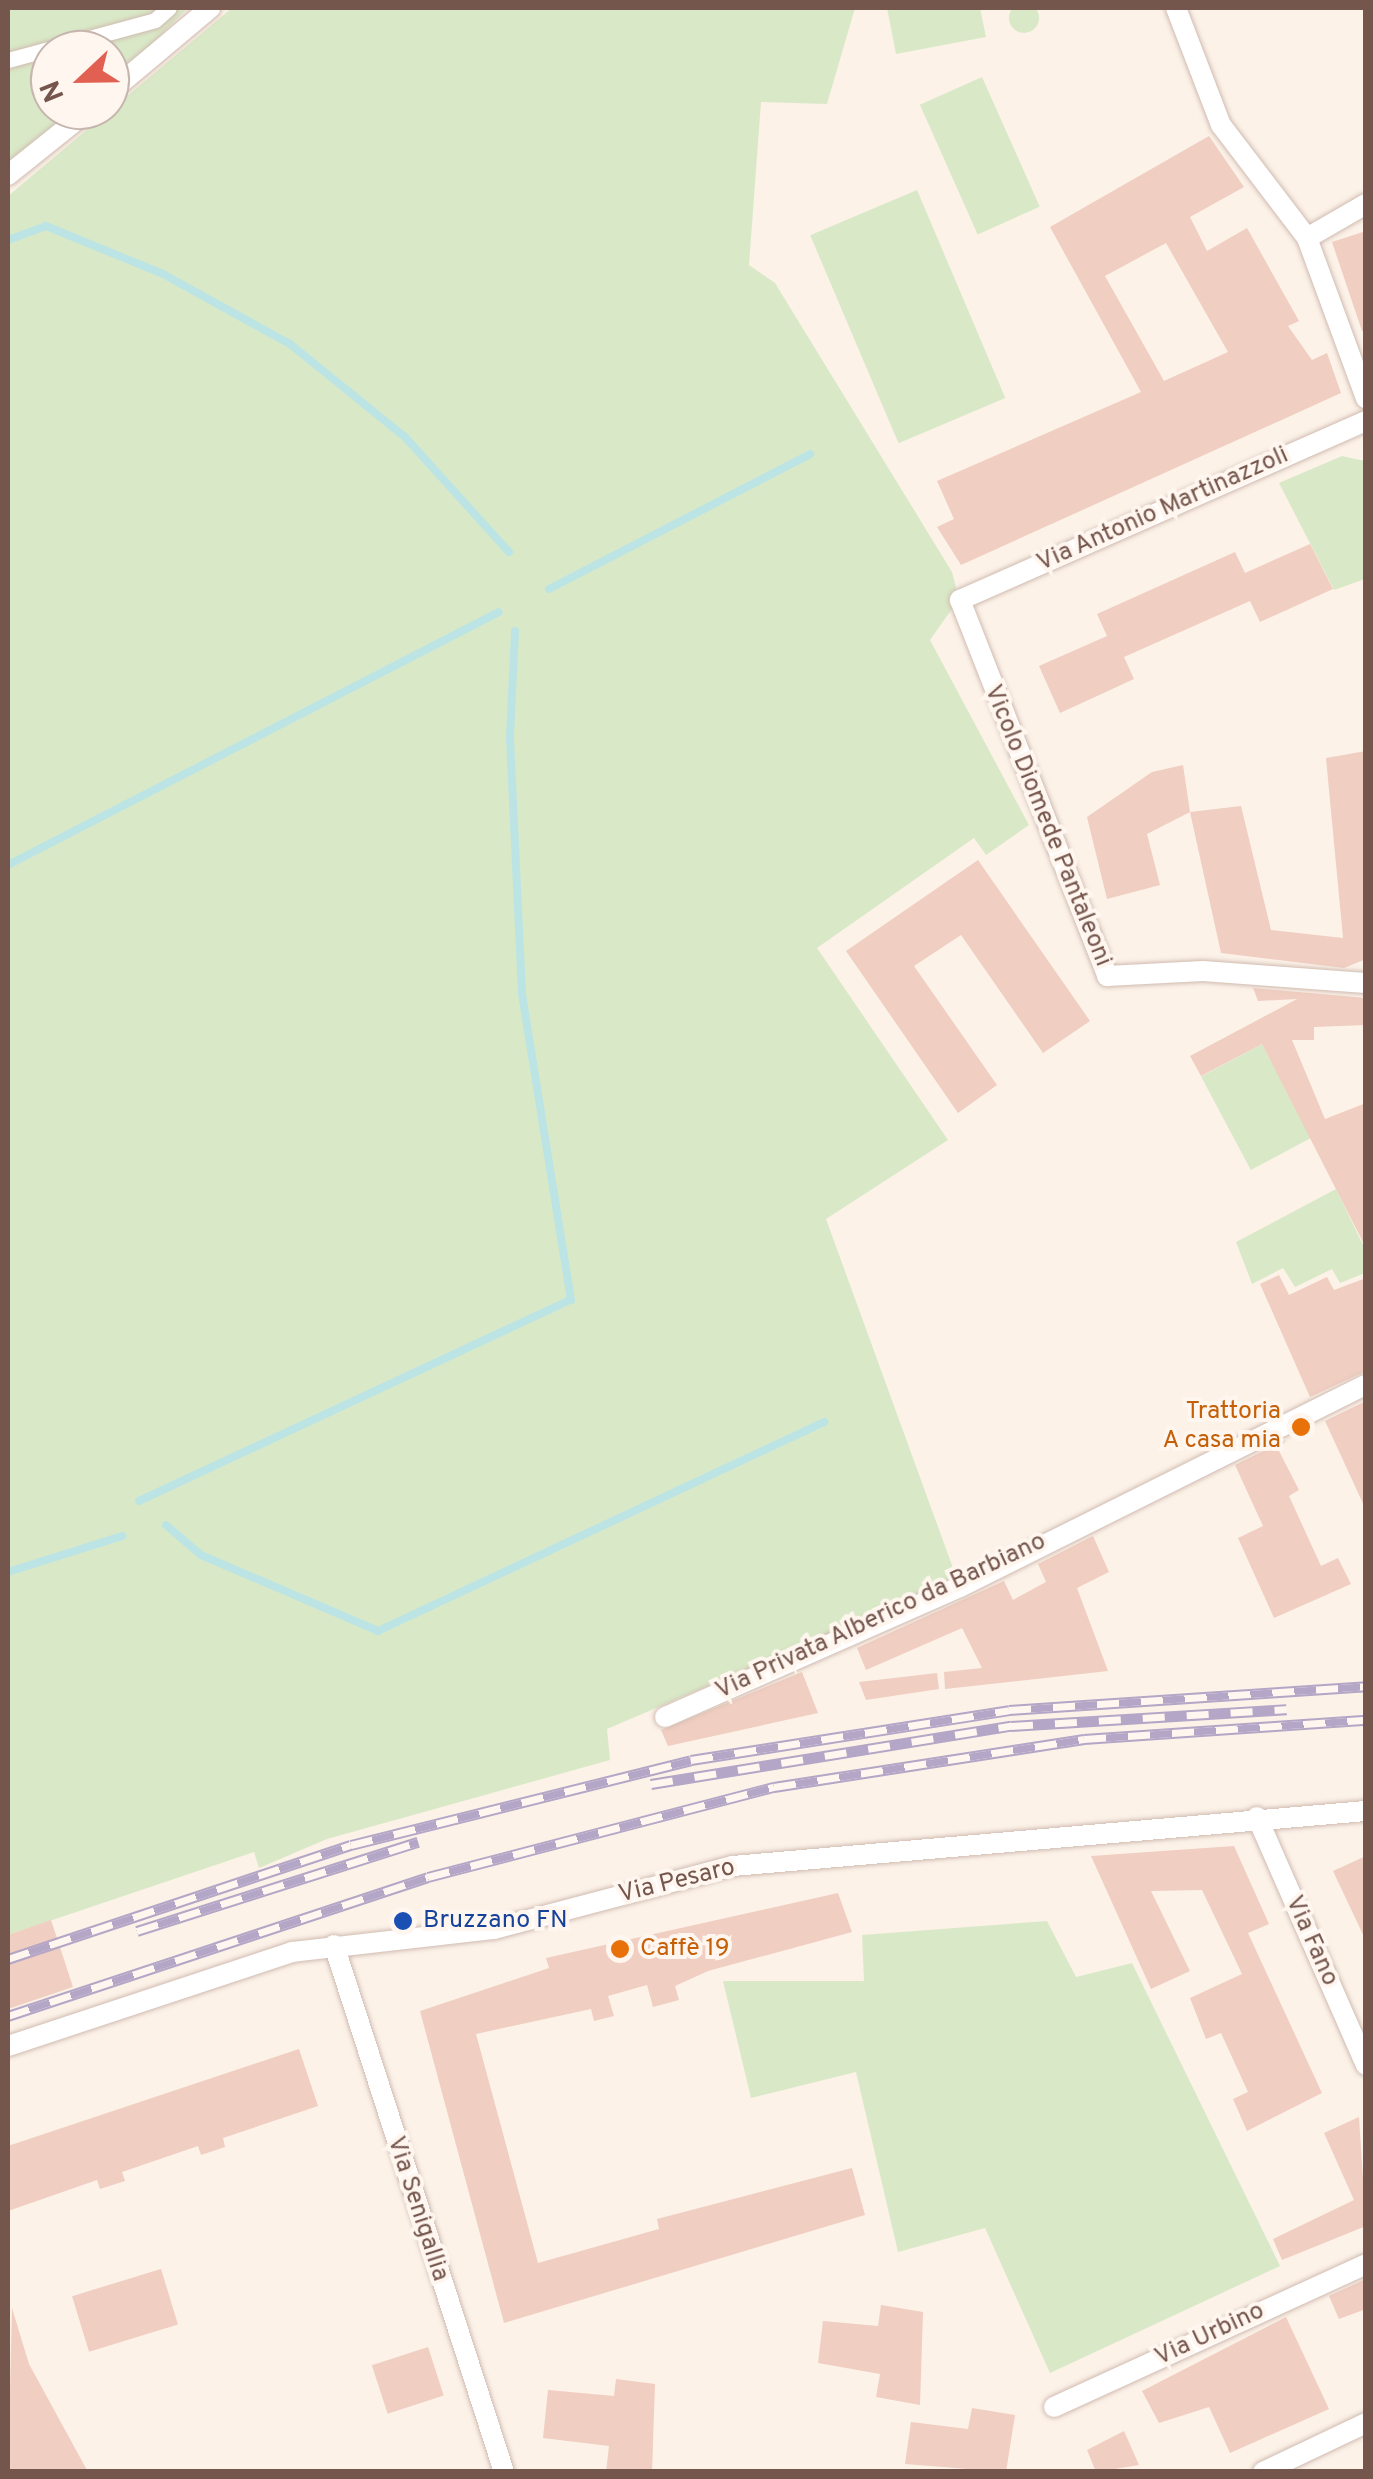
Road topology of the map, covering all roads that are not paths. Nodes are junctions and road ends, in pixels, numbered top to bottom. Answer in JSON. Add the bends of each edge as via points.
{"nodes":[{"id":1,"x":169,"y":8,"type":"edge"},
{"id":2,"x":210,"y":8,"type":"edge"},
{"id":3,"x":1176,"y":8,"type":"edge"},
{"id":4,"x":8,"y":60,"type":"edge"},
{"id":5,"x":130,"y":75,"type":"edge"},
{"id":6,"x":63,"y":130,"type":"edge"},
{"id":7,"x":8,"y":175,"type":"edge"},
{"id":8,"x":1366,"y":204,"type":"edge"},
{"id":9,"x":1307,"y":238,"type":"junction"},
{"id":10,"x":1366,"y":398,"type":"edge"},
{"id":11,"x":1366,"y":421,"type":"edge"},
{"id":12,"x":960,"y":600,"type":"joint"},
{"id":13,"x":1366,"y":984,"type":"edge"},
{"id":14,"x":1366,"y":1386,"type":"edge"},
{"id":15,"x":665,"y":1717,"type":"dead end"},
{"id":16,"x":1366,"y":1811,"type":"edge"},
{"id":17,"x":1257,"y":1817,"type":"junction"},
{"id":18,"x":334,"y":1944,"type":"junction"},
{"id":19,"x":8,"y":2046,"type":"edge"},
{"id":20,"x":1366,"y":2065,"type":"edge"},
{"id":21,"x":1366,"y":2264,"type":"edge"},
{"id":22,"x":1054,"y":2407,"type":"dead end"},
{"id":23,"x":1366,"y":2423,"type":"edge"},
{"id":24,"x":504,"y":2472,"type":"edge"},
{"id":25,"x":1263,"y":2472,"type":"edge"}],
"edges":[{"from":1,"to":4,"type":"street","via":[[154,20]]},
{"from":2,"to":5,"type":"street"},
{"from":3,"to":9,"type":"street","via":[[1221,125]]},
{"from":6,"to":7,"type":"street"},
{"from":8,"to":9,"type":"street"},
{"from":9,"to":10,"type":"street"},
{"from":11,"to":12,"type":"street","name":"Via Antonio Martinazzoli"},
{"from":12,"to":13,"type":"street","name":"Vicolo Diomede Pantaleoni","via":[[1108,976],[1203,972]]},
{"from":14,"to":15,"type":"street","name":"Via Privata Alberico da Barbiano","via":[[1267,1426],[960,1587]]},
{"from":16,"to":17,"type":"street","name":"Via Pesaro"},
{"from":17,"to":18,"type":"street","name":"Via Pesaro","via":[[733,1866],[494,1930]]},
{"from":17,"to":20,"type":"street","name":"Via Fano"},
{"from":18,"to":19,"type":"street","name":"Via Pesaro"},
{"from":18,"to":24,"type":"street","name":"Via Senigallia"},
{"from":21,"to":22,"type":"street","name":"Via Urbino"},
{"from":23,"to":25,"type":"street"}]}
